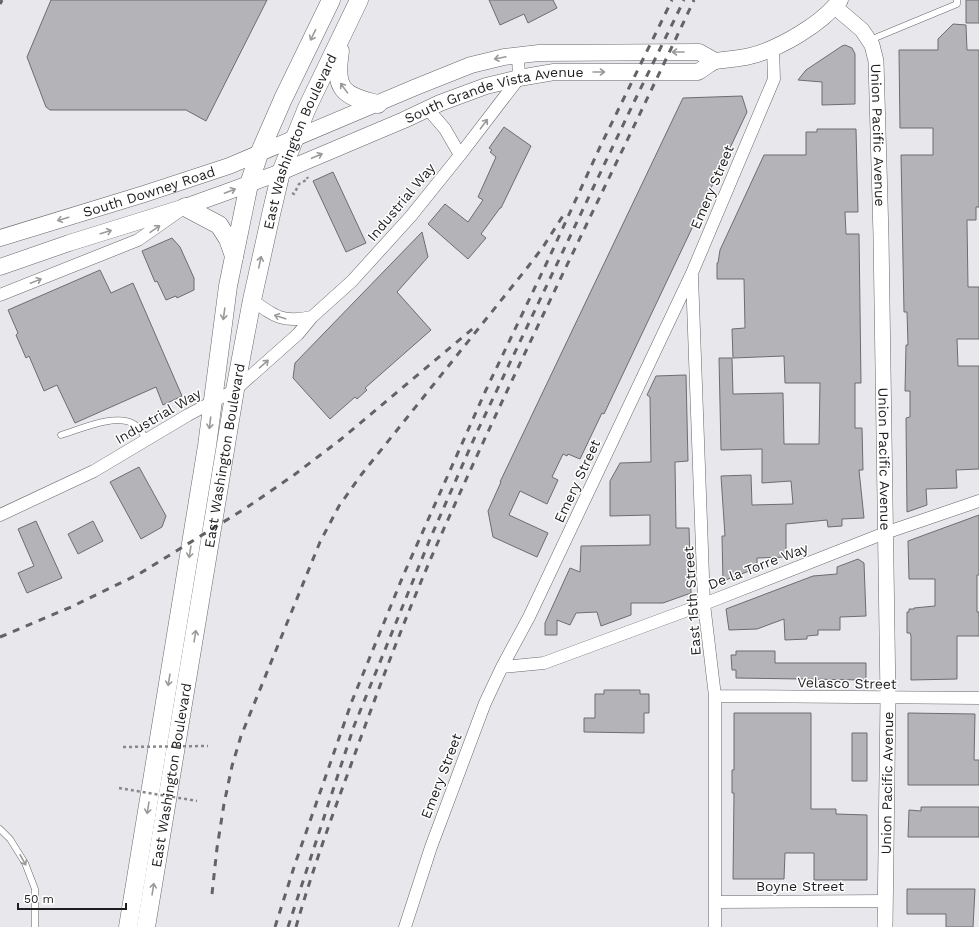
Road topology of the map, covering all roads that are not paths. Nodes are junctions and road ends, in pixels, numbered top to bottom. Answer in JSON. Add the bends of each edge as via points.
{"nodes":[{"id":1,"x":330,"y":0,"type":"edge"},
{"id":2,"x":360,"y":0,"type":"edge"},
{"id":3,"x":957,"y":0,"type":"edge"},
{"id":4,"x":837,"y":3,"type":"edge"},
{"id":5,"x":343,"y":35,"type":"junction"},
{"id":6,"x":869,"y":40,"type":"junction"},
{"id":7,"x":773,"y":48,"type":"junction"},
{"id":8,"x":518,"y":56,"type":"junction"},
{"id":9,"x":715,"y":61,"type":"junction"},
{"id":10,"x":519,"y":78,"type":"junction"},
{"id":11,"x":378,"y":104,"type":"junction"},
{"id":12,"x":427,"y":108,"type":"junction"},
{"id":13,"x":295,"y":139,"type":"junction"},
{"id":14,"x":259,"y":154,"type":"junction"},
{"id":15,"x":460,"y":155,"type":"junction"},
{"id":16,"x":281,"y":172,"type":"junction"},
{"id":17,"x":249,"y":184,"type":"junction"},
{"id":18,"x":185,"y":207,"type":"junction"},
{"id":19,"x":0,"y":238,"type":"edge"},
{"id":20,"x":234,"y":256,"type":"junction"},
{"id":21,"x":0,"y":267,"type":"edge"},
{"id":22,"x":692,"y":272,"type":"junction"},
{"id":23,"x":0,"y":295,"type":"edge"},
{"id":24,"x":252,"y":300,"type":"junction"},
{"id":25,"x":312,"y":317,"type":"junction"},
{"id":26,"x":235,"y":390,"type":"junction"},
{"id":27,"x":213,"y":401,"type":"junction"},
{"id":28,"x":61,"y":435,"type":"dead end"},
{"id":29,"x":146,"y":439,"type":"junction"},
{"id":30,"x":979,"y":501,"type":"edge"},
{"id":31,"x":0,"y":515,"type":"edge"},
{"id":32,"x":885,"y":533,"type":"junction"},
{"id":33,"x":704,"y":604,"type":"junction"},
{"id":34,"x":502,"y":667,"type":"junction"},
{"id":35,"x":715,"y":696,"type":"junction"},
{"id":36,"x":888,"y":698,"type":"junction"},
{"id":37,"x":979,"y":698,"type":"edge"},
{"id":38,"x":0,"y":829,"type":"edge"},
{"id":39,"x":885,"y":901,"type":"junction"},
{"id":40,"x":715,"y":902,"type":"junction"},
{"id":41,"x":35,"y":927,"type":"edge"},
{"id":42,"x":128,"y":927,"type":"edge"},
{"id":43,"x":146,"y":927,"type":"edge"},
{"id":44,"x":406,"y":927,"type":"edge"},
{"id":45,"x":715,"y":927,"type":"edge"},
{"id":46,"x":885,"y":927,"type":"edge"}],
"edges":[{"from":1,"to":14,"type":"main road","name":"East Washington Boulevard","one_way":true,"via":[[282,99]]},
{"from":2,"to":5,"type":"main road","name":"East Washington Boulevard"},
{"from":3,"to":6,"type":"lane","via":[[957,4]]},
{"from":4,"to":6,"type":"street","name":"Union Pacific Avenue"},
{"from":4,"to":7,"type":"main road","name":"South Grande Vista Avenue","via":[[801,33]]},
{"from":11,"to":5,"type":"main road","one_way":true,"via":[[357,99],[342,90],[338,71]]},
{"from":5,"to":13,"type":"main road","name":"East Washington Boulevard"},
{"from":6,"to":32,"type":"street","name":"Union Pacific Avenue","via":[[876,61]]},
{"from":7,"to":9,"type":"main road","name":"South Grande Vista Avenue","via":[[745,58]]},
{"from":7,"to":22,"type":"street","name":"Emery Street","via":[[774,80]]},
{"from":9,"to":8,"type":"main road","name":"South Grande Vista Avenue","one_way":true,"via":[[698,52],[553,53]]},
{"from":8,"to":10,"type":"street"},
{"from":8,"to":11,"type":"main road","name":"South Grande Vista Avenue","one_way":true,"via":[[472,65]]},
{"from":10,"to":9,"type":"main road","name":"South Grande Vista Avenue","one_way":true,"via":[[554,72],[698,72]]},
{"from":10,"to":12,"type":"main road","name":"South Grande Vista Avenue","via":[[486,86]]},
{"from":15,"to":10,"type":"street","name":"Industrial Way","one_way":true},
{"from":11,"to":13,"type":"main road","name":"South Grande Vista Avenue"},
{"from":12,"to":15,"type":"street","via":[[445,130]]},
{"from":16,"to":12,"type":"main road","name":"South Grande Vista Avenue","one_way":true},
{"from":13,"to":14,"type":"main road","name":"South Downey Road"},
{"from":13,"to":16,"type":"main road","name":"East Washington Boulevard"},
{"from":14,"to":17,"type":"main road","name":"East Washington Boulevard"},
{"from":14,"to":19,"type":"main road","name":"South Downey Road","one_way":true,"via":[[144,194]]},
{"from":15,"to":25,"type":"street","name":"Industrial Way","via":[[411,216],[352,280]]},
{"from":16,"to":17,"type":"main road","name":"South Downey Road"},
{"from":24,"to":16,"type":"main road","name":"East Washington Boulevard","one_way":true},
{"from":18,"to":17,"type":"main road","name":"South Downey Road","one_way":true},
{"from":17,"to":20,"type":"main road","name":"East Washington Boulevard"},
{"from":18,"to":20,"type":"main road","via":[[219,225],[228,238]]},
{"from":21,"to":18,"type":"main road","name":"South Downey Road","one_way":true},
{"from":23,"to":18,"type":"street","one_way":true,"via":[[138,240]]},
{"from":20,"to":27,"type":"main road","name":"East Washington Boulevard","one_way":true},
{"from":22,"to":33,"type":"street","name":"East 15th Street"},
{"from":22,"to":34,"type":"street","name":"Emery Street","via":[[529,617]]},
{"from":25,"to":24,"type":"street","one_way":true,"via":[[286,319],[273,315]]},
{"from":24,"to":26,"type":"main road","name":"East Washington Boulevard"},
{"from":26,"to":25,"type":"street","name":"Industrial Way","one_way":true,"via":[[298,334]]},
{"from":26,"to":27,"type":"street","name":"Industrial Way"},
{"from":43,"to":26,"type":"main road","name":"East Washington Boulevard","one_way":true},
{"from":27,"to":29,"type":"street","name":"Industrial Way"},
{"from":27,"to":42,"type":"main road","name":"East Washington Boulevard","one_way":true},
{"from":28,"to":29,"type":"lane","via":[[120,420],[138,427]]},
{"from":29,"to":31,"type":"street","name":"Industrial Way","via":[[94,471]]},
{"from":30,"to":32,"type":"street","name":"De la Torre Way"},
{"from":32,"to":33,"type":"street","name":"De la Torre Way"},
{"from":32,"to":36,"type":"street","name":"Union Pacific Avenue"},
{"from":33,"to":34,"type":"street","name":"De la Torre Way","via":[[544,663]]},
{"from":33,"to":35,"type":"street","name":"East 15th Street"},
{"from":34,"to":44,"type":"street","name":"Emery Street","via":[[485,703],[431,847]]},
{"from":35,"to":36,"type":"street","name":"Velasco Street"},
{"from":35,"to":40,"type":"street","name":"East 15th Street"},
{"from":36,"to":37,"type":"street","name":"Velasco Street"},
{"from":36,"to":39,"type":"street","name":"Union Pacific Avenue"},
{"from":38,"to":41,"type":"lane","one_way":true,"via":[[10,839],[25,863],[35,889]]},
{"from":39,"to":40,"type":"street","name":"Boyne Street"},
{"from":39,"to":46,"type":"street","name":"Union Pacific Avenue"},
{"from":40,"to":45,"type":"street","name":"East 15th Street"}]}
